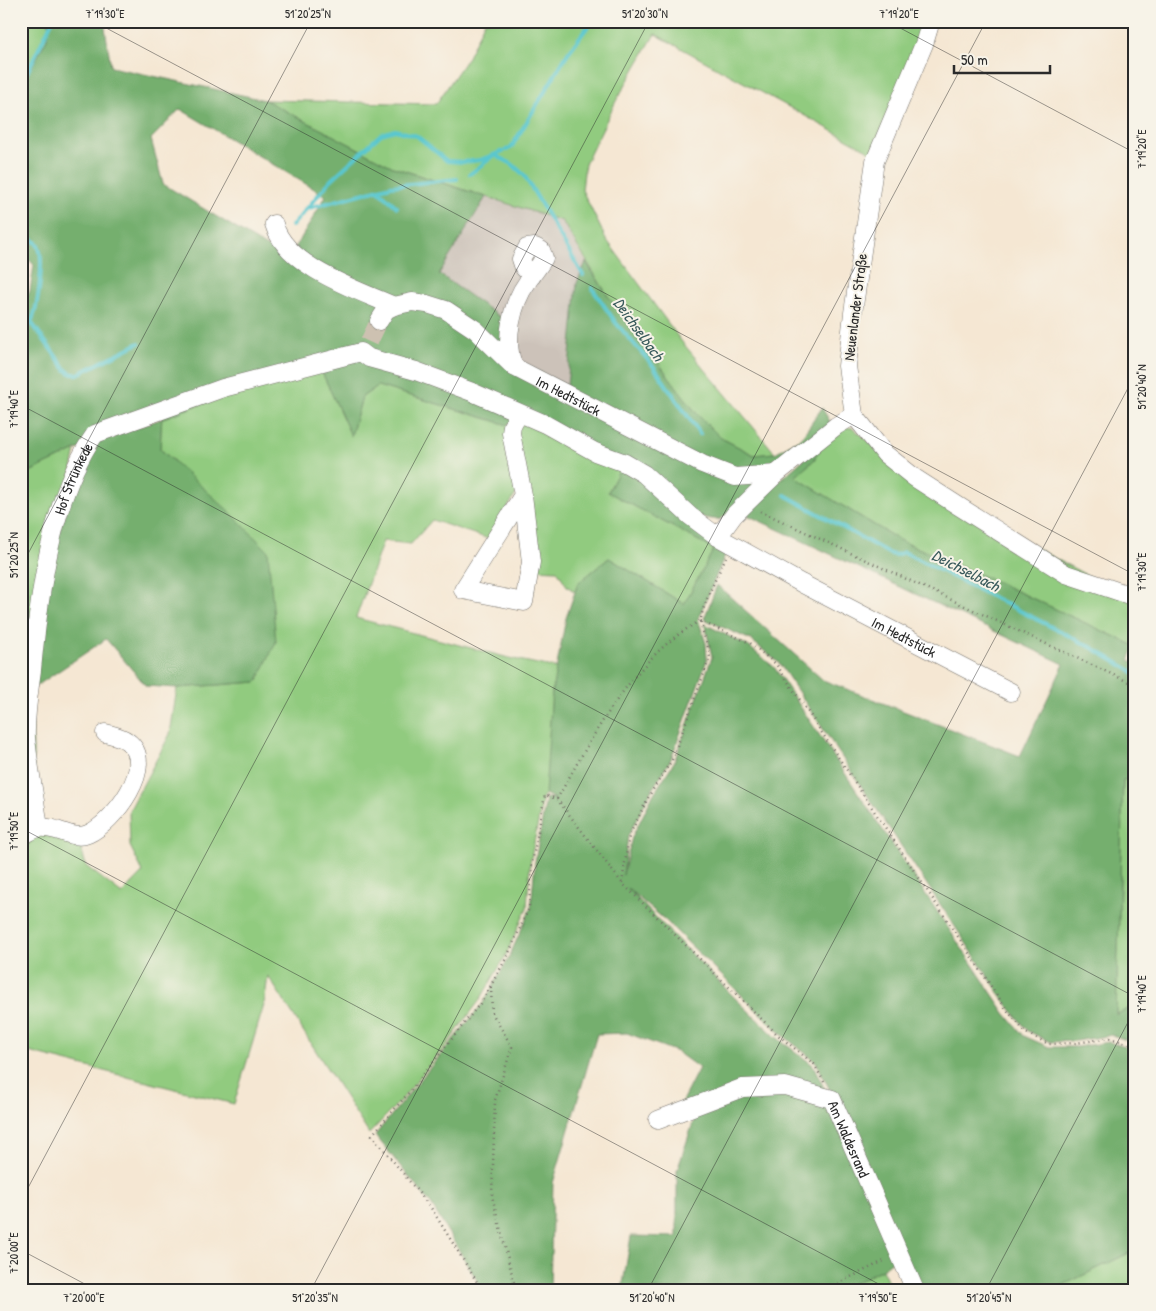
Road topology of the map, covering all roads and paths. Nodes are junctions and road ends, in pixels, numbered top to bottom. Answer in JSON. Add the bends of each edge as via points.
{"nodes":[{"id":1,"x":931,"y":21,"type":"edge"},
{"id":2,"x":274,"y":224,"type":"dead end"},
{"id":3,"x":532,"y":276,"type":"dead end"},
{"id":4,"x":394,"y":306,"type":"junction"},
{"id":5,"x":379,"y":321,"type":"tunnel mouth"},
{"id":6,"x":514,"y":367,"type":"junction"},
{"id":7,"x":416,"y":371,"type":"joint"},
{"id":8,"x":519,"y":414,"type":"junction"},
{"id":9,"x":854,"y":415,"type":"junction"},
{"id":10,"x":776,"y":474,"type":"junction"},
{"id":11,"x":523,"y":495,"type":"junction"},
{"id":12,"x":745,"y":504,"type":"junction"},
{"id":13,"x":725,"y":541,"type":"junction"},
{"id":14,"x":1135,"y":597,"type":"edge"},
{"id":15,"x":700,"y":621,"type":"junction"},
{"id":16,"x":1135,"y":685,"type":"edge"},
{"id":17,"x":1011,"y":692,"type":"dead end"},
{"id":18,"x":105,"y":734,"type":"dead end"},
{"id":19,"x":557,"y":799,"type":"junction"},
{"id":20,"x":39,"y":828,"type":"junction"},
{"id":21,"x":21,"y":836,"type":"edge"},
{"id":22,"x":622,"y":883,"type":"junction"},
{"id":23,"x":491,"y":987,"type":"junction"},
{"id":24,"x":1135,"y":1046,"type":"edge"},
{"id":25,"x":832,"y":1099,"type":"junction"},
{"id":26,"x":658,"y":1120,"type":"dead end"},
{"id":27,"x":898,"y":1254,"type":"junction"},
{"id":28,"x":482,"y":1290,"type":"edge"},
{"id":29,"x":516,"y":1290,"type":"edge"},
{"id":30,"x":824,"y":1290,"type":"edge"},
{"id":31,"x":915,"y":1290,"type":"edge"}],
"edges":[{"from":1,"to":9,"type":"street","name":"Neuenlander Straße","via":[[875,161],[852,313],[848,366]]},
{"from":2,"to":4,"type":"street","via":[[276,234],[311,266]]},
{"from":3,"to":6,"type":"street","via":[[517,300],[512,322],[509,349]]},
{"from":4,"to":5,"type":"street","via":[[386,310]]},
{"from":4,"to":6,"type":"street","name":"Im Hedtstück","via":[[412,302],[446,310],[476,330]]},
{"from":6,"to":10,"type":"street","name":"Im Hedtstück","via":[[702,464],[735,477]]},
{"from":7,"to":8,"type":"street","name":"Im Hedtstück"},
{"from":7,"to":20,"type":"street","name":"Hof Strünkede","via":[[369,358],[365,347],[223,388],[95,434],[71,478],[45,564],[27,705],[26,738]]},
{"from":8,"to":11,"type":"street","via":[[511,434]]},
{"from":8,"to":13,"type":"street","name":"Im Hedtstück","via":[[644,474],[690,516]]},
{"from":9,"to":10,"type":"street"},
{"from":9,"to":14,"type":"street","via":[[885,454],[915,478],[1066,574]]},
{"from":10,"to":12,"type":"street"},
{"from":11,"to":11,"type":"street","via":[[531,562],[524,602],[463,590]]},
{"from":12,"to":13,"type":"street"},
{"from":12,"to":16,"type":"path"},
{"from":13,"to":15,"type":"path"},
{"from":13,"to":17,"type":"street","name":"Im Hedtstück"},
{"from":15,"to":19,"type":"path","via":[[656,651],[594,733]]},
{"from":15,"to":22,"type":"path","via":[[710,657],[672,760],[629,836]]},
{"from":15,"to":24,"type":"path","via":[[750,643],[776,664],[1007,1010],[1026,1033],[1049,1044],[1076,1044],[1110,1038]]},
{"from":18,"to":20,"type":"street","via":[[127,741],[135,752],[138,765],[135,782],[122,802],[89,834],[79,836]]},
{"from":19,"to":22,"type":"path"},
{"from":19,"to":23,"type":"path","via":[[545,795],[532,863],[529,908]]},
{"from":20,"to":21,"type":"street"},
{"from":22,"to":25,"type":"path","via":[[778,1035],[814,1064]]},
{"from":23,"to":28,"type":"path","via":[[450,1043],[372,1135],[431,1208]]},
{"from":23,"to":29,"type":"path","via":[[492,1013],[512,1048],[495,1100],[492,1196]]},
{"from":25,"to":26,"type":"street","name":"Am Waldesrand","via":[[784,1086],[742,1088]]},
{"from":25,"to":27,"type":"street","name":"Am Waldesrand"},
{"from":27,"to":30,"type":"path"},
{"from":27,"to":31,"type":"street","name":"Am Waldesrand"}]}
